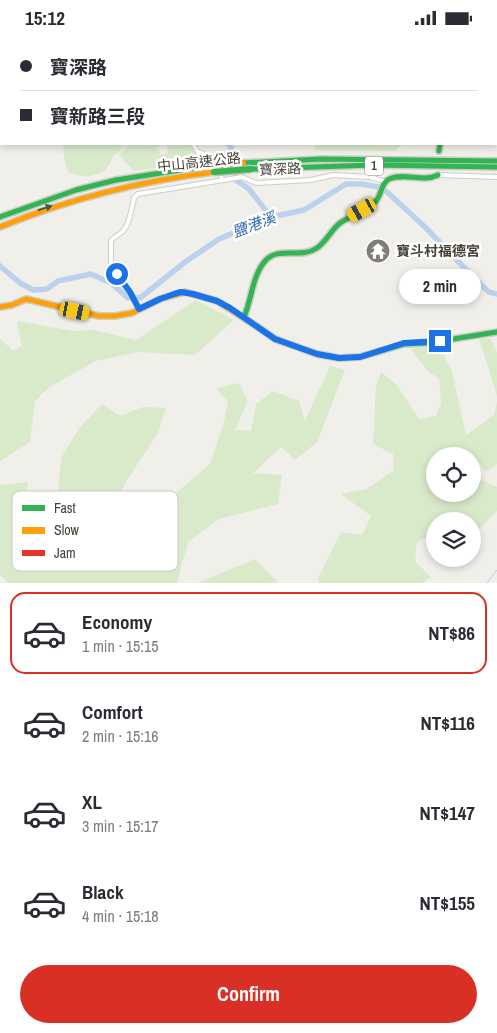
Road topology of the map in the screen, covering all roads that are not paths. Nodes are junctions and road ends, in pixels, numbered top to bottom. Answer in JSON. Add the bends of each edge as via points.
{"nodes":[{"id":1,"x":194,"y":145,"type":"edge"},
{"id":2,"x":440,"y":145,"type":"edge"},
{"id":3,"x":439,"y":151,"type":"dead end"},
{"id":4,"x":497,"y":161,"type":"edge"},
{"id":5,"x":497,"y":167,"type":"edge"},
{"id":6,"x":214,"y":169,"type":"junction"},
{"id":7,"x":438,"y":175,"type":"joint"},
{"id":8,"x":497,"y":177,"type":"edge"},
{"id":9,"x":222,"y":180,"type":"junction"},
{"id":10,"x":386,"y":181,"type":"junction"},
{"id":11,"x":0,"y":217,"type":"edge"},
{"id":12,"x":0,"y":227,"type":"edge"},
{"id":13,"x":138,"y":306,"type":"junction"},
{"id":14,"x":0,"y":307,"type":"edge"},
{"id":15,"x":244,"y":317,"type":"junction"},
{"id":16,"x":497,"y":331,"type":"edge"}],
"edges":[{"from":1,"to":9,"type":"street","via":[[198,152],[218,159]]},
{"from":2,"to":3,"type":"main road"},
{"from":4,"to":6,"type":"main road","name":"中山高速公路","number":"1","bridge":true,"via":[[330,159],[243,163]]},
{"from":5,"to":6,"type":"main road","name":"中山高速公路","number":"1","bridge":true},
{"from":6,"to":11,"type":"main road","name":"中山高速公路","number":"1","via":[[116,180],[35,203]]},
{"from":12,"to":6,"type":"main road","name":"中山高速公路","number":"1","one_way":true,"via":[[39,210],[125,185]]},
{"from":7,"to":8,"type":"street","name":"寶深路"},
{"from":7,"to":10,"type":"main road","name":"寶深路","via":[[429,180],[395,178]]},
{"from":9,"to":10,"type":"street","name":"寶深路","via":[[242,177],[256,183],[311,180],[333,175]]},
{"from":9,"to":13,"type":"street","name":"寶深路","via":[[136,195],[125,229],[112,238],[110,248],[111,264]]},
{"from":10,"to":15,"type":"main road","via":[[373,204],[340,223],[314,249],[276,253],[267,259],[256,276]]},
{"from":13,"to":14,"type":"main road","via":[[122,316],[104,317],[26,299]]},
{"from":13,"to":15,"type":"main road","via":[[186,292],[217,301]]},
{"from":15,"to":16,"type":"main road","via":[[275,339],[339,358],[360,357],[404,343],[428,343]]}]}
